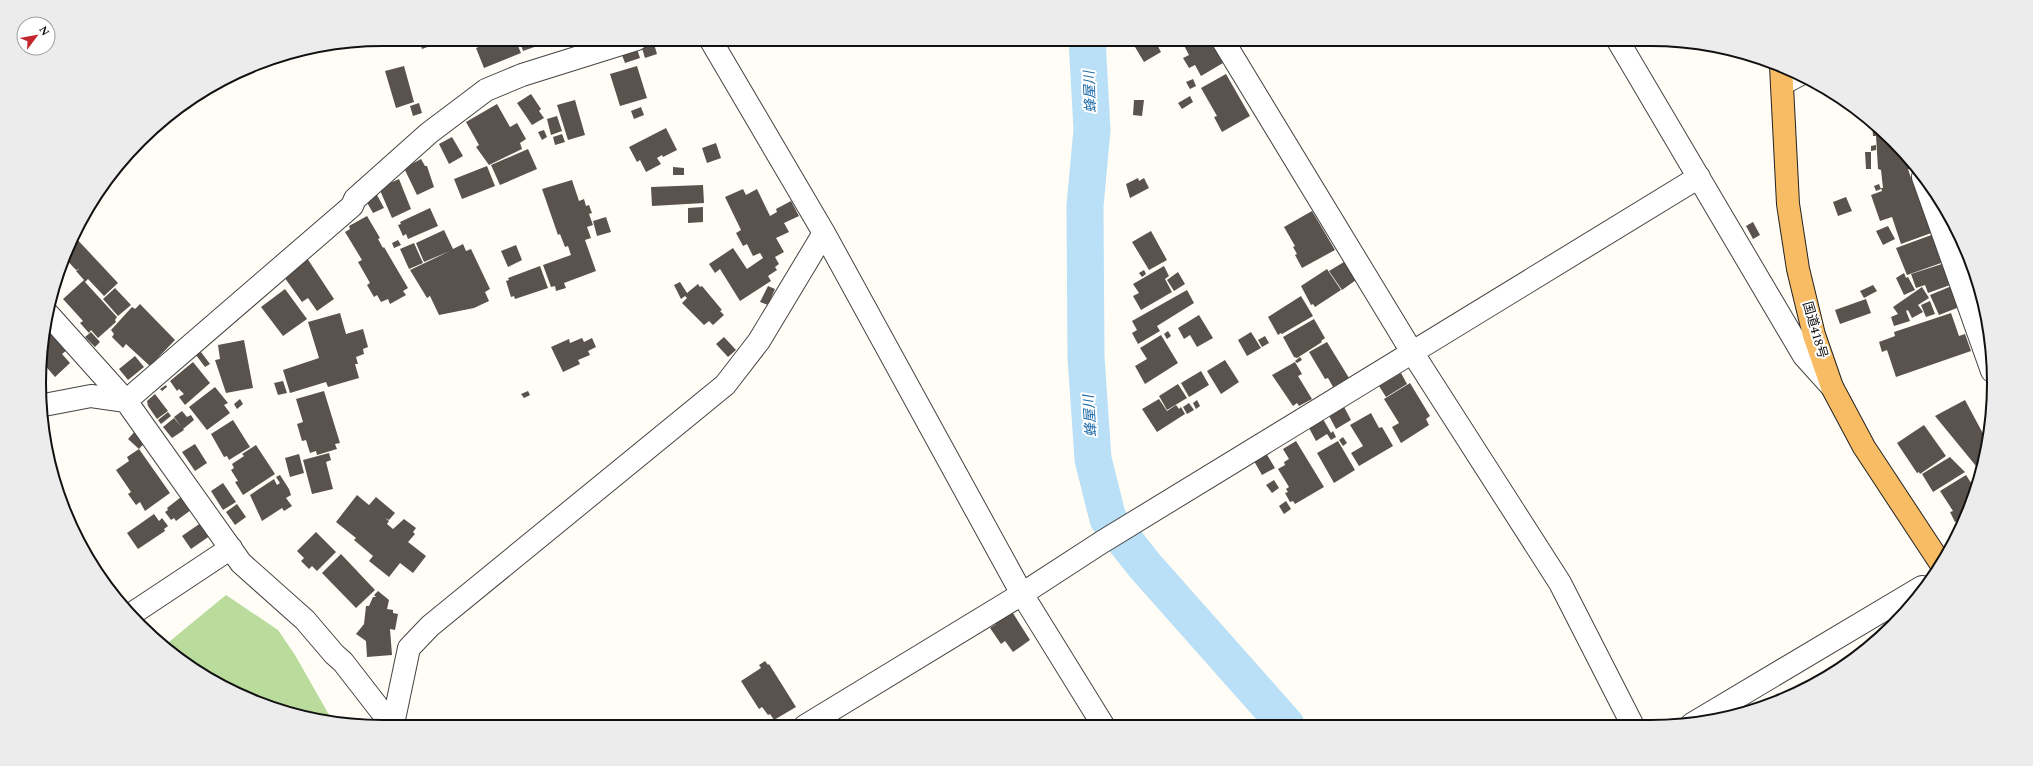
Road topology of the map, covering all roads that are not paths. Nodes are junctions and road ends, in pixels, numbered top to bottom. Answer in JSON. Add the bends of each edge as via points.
{"nodes":[{"id":1,"x":615,"y":46,"type":"edge"},
{"id":2,"x":714,"y":46,"type":"edge"},
{"id":3,"x":1226,"y":46,"type":"edge"},
{"id":4,"x":1621,"y":46,"type":"edge"},
{"id":5,"x":1782,"y":75,"type":"edge"},
{"id":6,"x":1699,"y":176,"type":"junction"},
{"id":7,"x":1930,"y":195,"type":"edge"},
{"id":8,"x":824,"y":233,"type":"junction"},
{"id":9,"x":52,"y":318,"type":"edge"},
{"id":10,"x":1412,"y":352,"type":"junction"},
{"id":11,"x":1985,"y":352,"type":"edge"},
{"id":12,"x":1832,"y":387,"type":"junction"},
{"id":13,"x":126,"y":401,"type":"junction"},
{"id":14,"x":47,"y":404,"type":"edge"},
{"id":15,"x":231,"y":548,"type":"junction"},
{"id":16,"x":1938,"y":559,"type":"edge"},
{"id":17,"x":1914,"y":592,"type":"edge"},
{"id":18,"x":1022,"y":594,"type":"junction"},
{"id":19,"x":136,"y":611,"type":"edge"},
{"id":20,"x":1707,"y":715,"type":"edge"},
{"id":21,"x":389,"y":720,"type":"edge"},
{"id":22,"x":395,"y":720,"type":"edge"},
{"id":23,"x":815,"y":720,"type":"edge"},
{"id":24,"x":1100,"y":720,"type":"edge"},
{"id":25,"x":1630,"y":720,"type":"edge"}],
"edges":[{"from":1,"to":13,"type":"street","via":[[522,75],[486,90],[429,133],[355,199],[352,206]]},
{"from":2,"to":8,"type":"street"},
{"from":3,"to":10,"type":"street"},
{"from":4,"to":6,"type":"street"},
{"from":5,"to":12,"type":"highway","name":"国道418号","via":[[1788,204],[1798,269],[1814,335]]},
{"from":6,"to":10,"type":"street"},
{"from":6,"to":12,"type":"street","via":[[1804,356]]},
{"from":7,"to":11,"type":"street"},
{"from":8,"to":18,"type":"street"},
{"from":8,"to":22,"type":"street","via":[[759,341],[725,385],[430,626],[409,648]]},
{"from":9,"to":13,"type":"street"},
{"from":10,"to":18,"type":"street","via":[[1102,542]]},
{"from":10,"to":25,"type":"street","via":[[1560,583]]},
{"from":12,"to":16,"type":"highway","name":"国道418号","via":[[1864,447]]},
{"from":13,"to":14,"type":"street","via":[[91,396]]},
{"from":13,"to":15,"type":"street"},
{"from":15,"to":19,"type":"street"},
{"from":15,"to":21,"type":"street","via":[[241,563],[306,620]]},
{"from":17,"to":20,"type":"street"},
{"from":18,"to":23,"type":"street"},
{"from":18,"to":24,"type":"street"}]}
